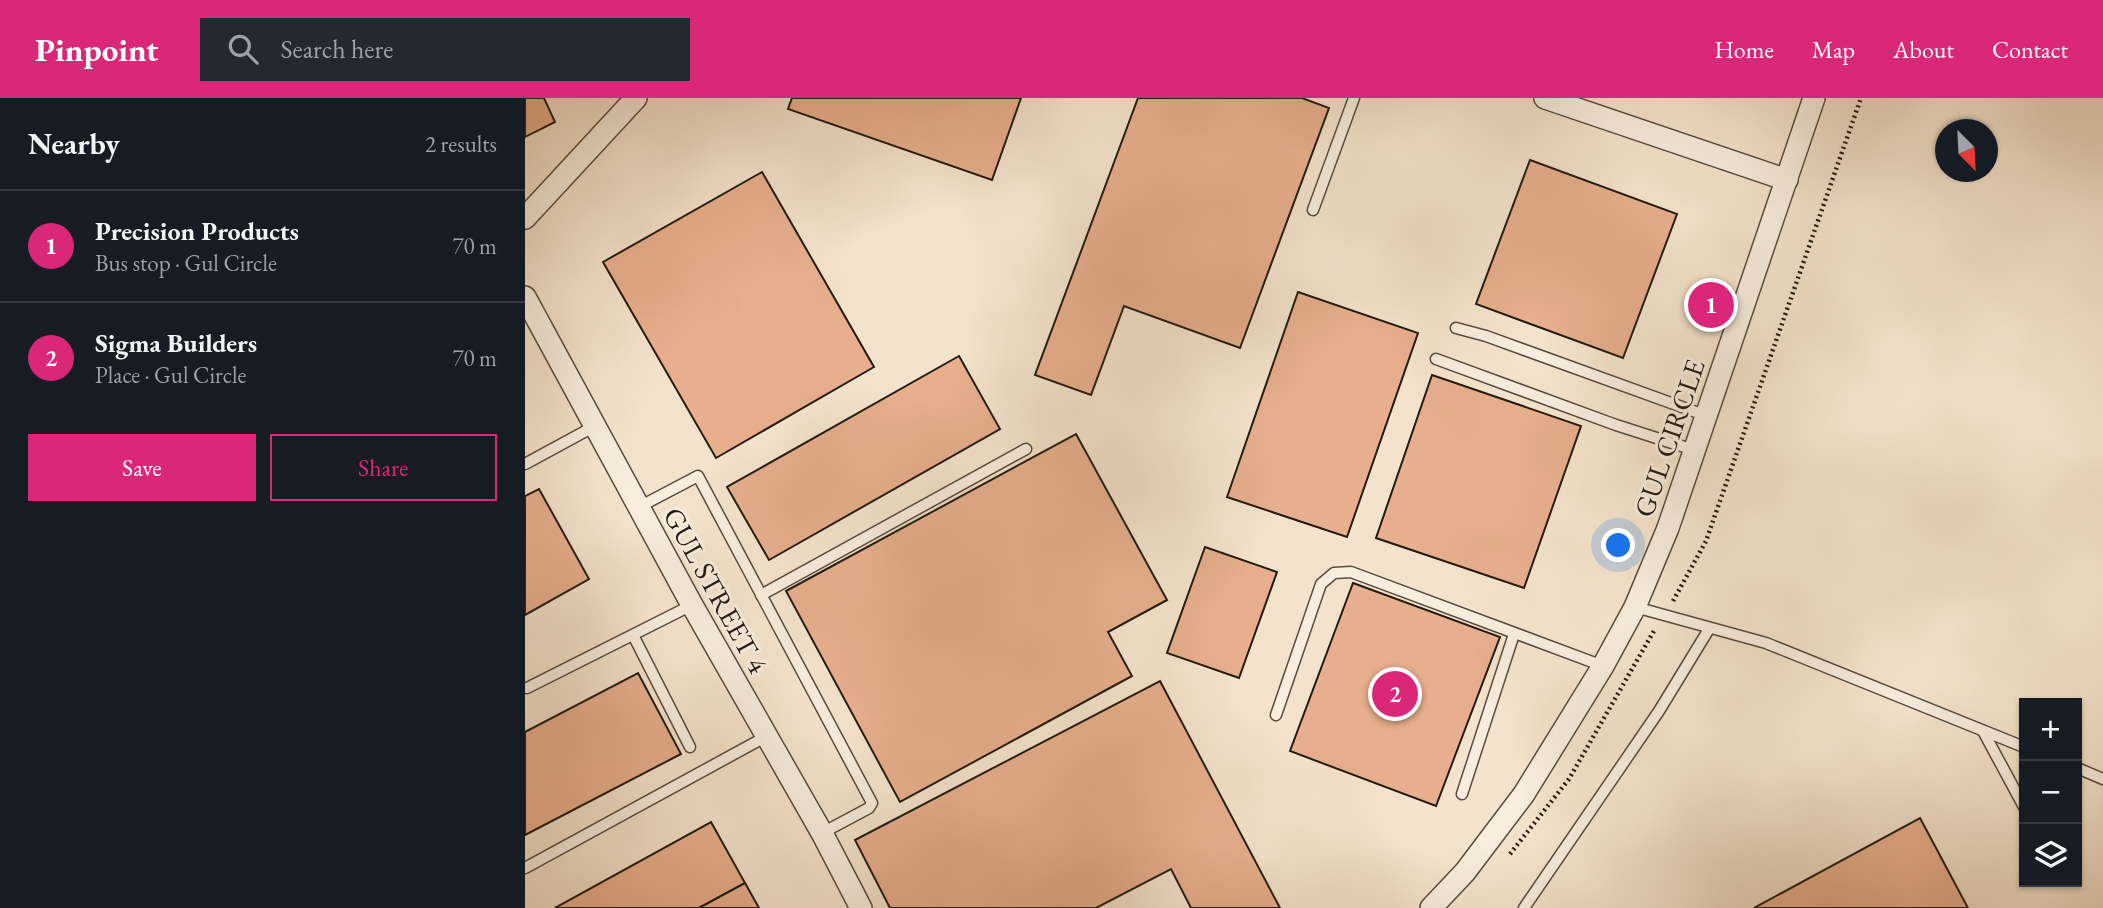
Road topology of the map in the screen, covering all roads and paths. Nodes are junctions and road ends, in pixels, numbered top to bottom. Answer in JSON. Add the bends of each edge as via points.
{"nodes":[{"id":1,"x":636,"y":98,"type":"edge"},
{"id":2,"x":1354,"y":98,"type":"edge"},
{"id":3,"x":1545,"y":98,"type":"edge"},
{"id":4,"x":1814,"y":98,"type":"edge"},
{"id":5,"x":1787,"y":180,"type":"junction"},
{"id":6,"x":1313,"y":210,"type":"dead end"},
{"id":7,"x":525,"y":218,"type":"edge"},
{"id":8,"x":525,"y":297,"type":"edge"},
{"id":9,"x":1457,"y":328,"type":"dead end"},
{"id":10,"x":1436,"y":359,"type":"dead end"},
{"id":11,"x":1707,"y":416,"type":"junction"},
{"id":12,"x":595,"y":426,"type":"junction"},
{"id":13,"x":1026,"y":449,"type":"dead end"},
{"id":14,"x":1694,"y":450,"type":"junction"},
{"id":15,"x":525,"y":464,"type":"edge"},
{"id":16,"x":639,"y":508,"type":"junction"},
{"id":17,"x":761,"y":595,"type":"junction"},
{"id":18,"x":692,"y":604,"type":"junction"},
{"id":19,"x":1635,"y":607,"type":"junction"},
{"id":20,"x":1709,"y":629,"type":"junction"},
{"id":21,"x":1514,"y":634,"type":"junction"},
{"id":22,"x":633,"y":635,"type":"junction"},
{"id":23,"x":1603,"y":666,"type":"junction"},
{"id":24,"x":527,"y":688,"type":"dead end"},
{"id":25,"x":1276,"y":716,"type":"dead end"},
{"id":26,"x":1983,"y":731,"type":"junction"},
{"id":27,"x":767,"y":736,"type":"junction"},
{"id":28,"x":2019,"y":745,"type":"edge"},
{"id":29,"x":690,"y":747,"type":"dead end"},
{"id":30,"x":2082,"y":770,"type":"edge"},
{"id":31,"x":2103,"y":779,"type":"edge"},
{"id":32,"x":1462,"y":794,"type":"dead end"},
{"id":33,"x":2019,"y":798,"type":"edge"},
{"id":34,"x":822,"y":833,"type":"junction"},
{"id":35,"x":525,"y":868,"type":"edge"},
{"id":36,"x":861,"y":908,"type":"edge"},
{"id":37,"x":1431,"y":908,"type":"edge"},
{"id":38,"x":1524,"y":908,"type":"edge"}],
"edges":[{"from":1,"to":7,"type":"street"},
{"from":2,"to":6,"type":"lane"},
{"from":3,"to":5,"type":"street"},
{"from":4,"to":5,"type":"street","name":"GUL CIRCLE"},
{"from":5,"to":11,"type":"street","name":"GUL CIRCLE"},
{"from":8,"to":12,"type":"street","name":"GUL STREET 4"},
{"from":9,"to":11,"type":"lane"},
{"from":10,"to":14,"type":"lane"},
{"from":11,"to":14,"type":"street","name":"GUL CIRCLE"},
{"from":12,"to":15,"type":"lane"},
{"from":12,"to":16,"type":"street","name":"GUL STREET 4"},
{"from":13,"to":17,"type":"lane"},
{"from":14,"to":19,"type":"street","name":"GUL CIRCLE","via":[[1670,529]]},
{"from":16,"to":17,"type":"lane","via":[[698,476]]},
{"from":16,"to":18,"type":"street","name":"GUL STREET 4"},
{"from":17,"to":34,"type":"lane","via":[[872,803]]},
{"from":18,"to":22,"type":"lane"},
{"from":18,"to":27,"type":"street","name":"GUL STREET 4"},
{"from":19,"to":20,"type":"lane"},
{"from":19,"to":23,"type":"street","name":"GUL CIRCLE"},
{"from":20,"to":26,"type":"lane","via":[[1766,643]]},
{"from":20,"to":38,"type":"lane","via":[[1659,711]]},
{"from":21,"to":23,"type":"lane"},
{"from":21,"to":25,"type":"lane","via":[[1351,572],[1334,573],[1321,584]]},
{"from":21,"to":32,"type":"lane"},
{"from":22,"to":24,"type":"lane"},
{"from":22,"to":29,"type":"lane"},
{"from":23,"to":37,"type":"street","name":"GUL CIRCLE","via":[[1524,794],[1465,872]]},
{"from":26,"to":28,"type":"lane"},
{"from":26,"to":33,"type":"lane"},
{"from":27,"to":34,"type":"street","name":"GUL STREET 4"},
{"from":27,"to":35,"type":"lane"},
{"from":30,"to":31,"type":"lane"},
{"from":34,"to":36,"type":"street","name":"GUL STREET 4"}]}
